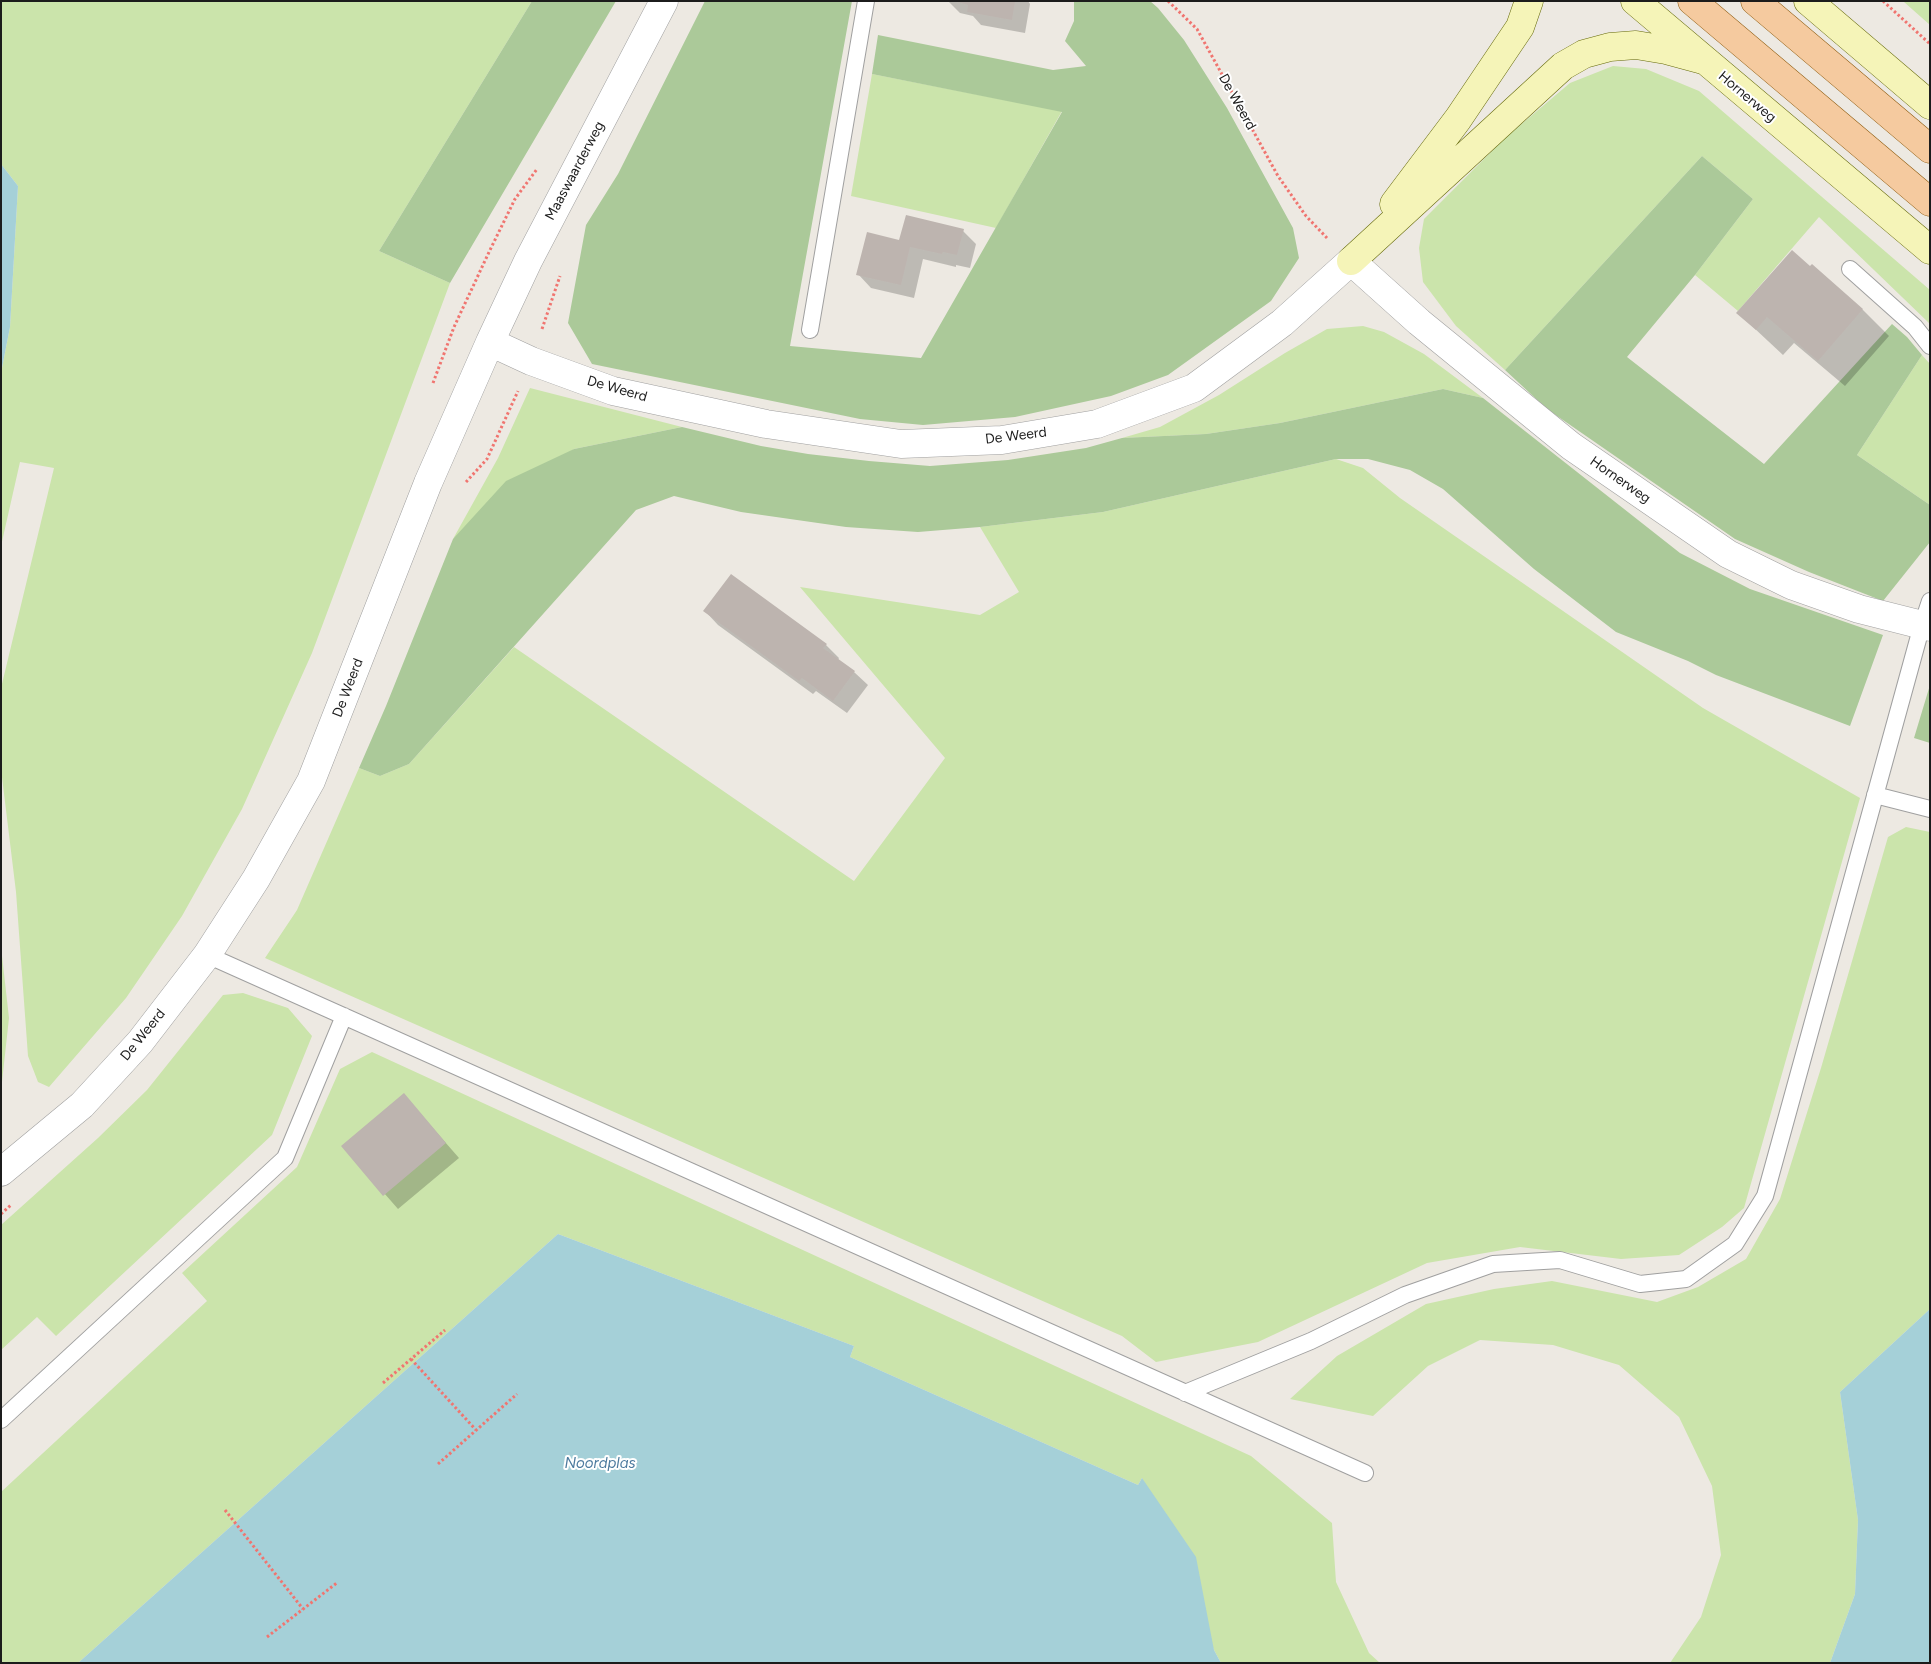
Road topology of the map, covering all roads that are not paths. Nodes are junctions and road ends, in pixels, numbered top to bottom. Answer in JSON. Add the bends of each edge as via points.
{"nodes":[{"id":1,"x":664,"y":1,"type":"edge"},
{"id":2,"x":866,"y":1,"type":"edge"},
{"id":3,"x":1529,"y":1,"type":"edge"},
{"id":4,"x":1635,"y":1,"type":"edge"},
{"id":5,"x":1692,"y":1,"type":"edge"},
{"id":6,"x":1754,"y":1,"type":"edge"},
{"id":7,"x":1808,"y":1,"type":"edge"},
{"id":8,"x":1703,"y":60,"type":"junction"},
{"id":9,"x":1930,"y":105,"type":"edge"},
{"id":10,"x":1930,"y":149,"type":"edge"},
{"id":11,"x":1930,"y":202,"type":"edge"},
{"id":12,"x":1930,"y":250,"type":"edge"},
{"id":13,"x":1350,"y":262,"type":"junction"},
{"id":14,"x":1850,"y":269,"type":"dead end"},
{"id":15,"x":810,"y":330,"type":"dead end"},
{"id":16,"x":490,"y":342,"type":"junction"},
{"id":17,"x":1930,"y":346,"type":"edge"},
{"id":18,"x":1927,"y":618,"type":"edge"},
{"id":19,"x":1875,"y":795,"type":"junction"},
{"id":20,"x":1930,"y":809,"type":"edge"},
{"id":21,"x":207,"y":955,"type":"junction"},
{"id":22,"x":344,"y":1016,"type":"junction"},
{"id":23,"x":1,"y":1172,"type":"edge"},
{"id":24,"x":1185,"y":1392,"type":"junction"},
{"id":25,"x":1,"y":1420,"type":"edge"},
{"id":26,"x":1365,"y":1473,"type":"dead end"}],
"edges":[{"from":1,"to":16,"type":"street","name":"Maaswaarderweg","via":[[528,261]]},
{"from":2,"to":15,"type":"lane"},
{"from":3,"to":13,"type":"main road","via":[[1520,27],[1463,112]]},
{"from":4,"to":8,"type":"main road","name":"Hornerweg"},
{"from":5,"to":11,"type":"main road"},
{"from":6,"to":10,"type":"main road"},
{"from":7,"to":9,"type":"main road"},
{"from":8,"to":12,"type":"main road","name":"Hornerweg"},
{"from":8,"to":13,"type":"main road","via":[[1636,45],[1610,46],[1584,54],[1563,66]]},
{"from":13,"to":16,"type":"street","name":"De Weerd","via":[[1282,323],[1194,388],[1097,424],[1002,440],[901,444],[766,424],[613,391]]},
{"from":13,"to":18,"type":"street","name":"Hornerweg","via":[[1571,446],[1728,554],[1799,588],[1859,609]]},
{"from":14,"to":17,"type":"lane","via":[[1915,327]]},
{"from":16,"to":21,"type":"street","name":"De Weerd","via":[[428,483],[311,780],[256,879]]},
{"from":18,"to":19,"type":"lane"},
{"from":19,"to":20,"type":"lane"},
{"from":19,"to":24,"type":"lane","via":[[1765,1196],[1736,1244],[1686,1279],[1640,1284],[1560,1260],[1493,1264],[1405,1295],[1311,1341]]},
{"from":21,"to":22,"type":"lane"},
{"from":21,"to":23,"type":"street","name":"De Weerd","via":[[140,1042],[82,1105]]},
{"from":22,"to":24,"type":"lane"},
{"from":22,"to":25,"type":"lane","via":[[285,1158]]},
{"from":24,"to":26,"type":"lane"}]}
